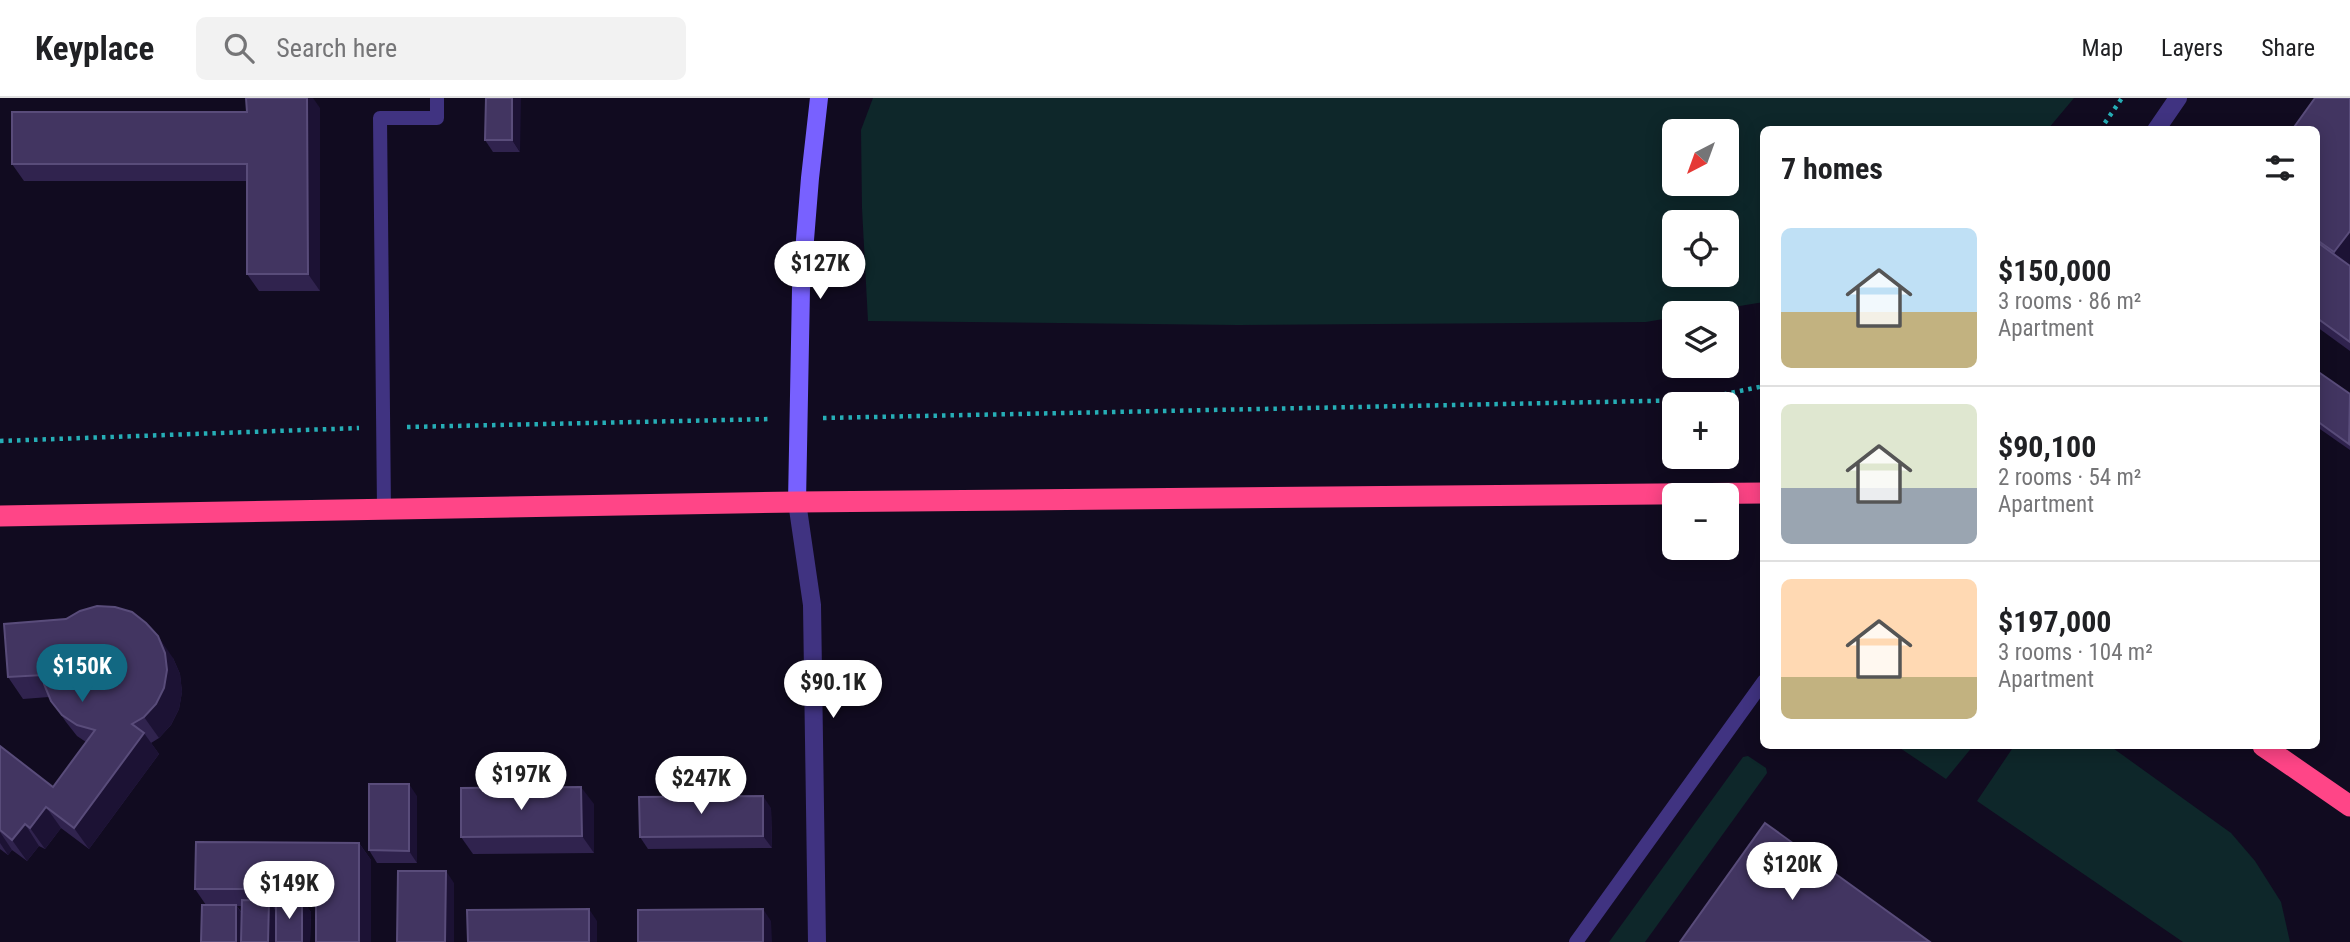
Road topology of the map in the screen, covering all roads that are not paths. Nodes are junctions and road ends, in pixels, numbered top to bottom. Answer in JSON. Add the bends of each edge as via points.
{"nodes":[{"id":1,"x":436,"y":98,"type":"edge"},
{"id":2,"x":819,"y":98,"type":"edge"},
{"id":3,"x":2178,"y":98,"type":"edge"},
{"id":4,"x":2159,"y":126,"type":"edge"},
{"id":5,"x":1760,"y":493,"type":"edge"},
{"id":6,"x":797,"y":502,"type":"junction"},
{"id":7,"x":384,"y":509,"type":"junction"},
{"id":8,"x":0,"y":516,"type":"edge"},
{"id":9,"x":1760,"y":687,"type":"edge"},
{"id":10,"x":2267,"y":749,"type":"edge"},
{"id":11,"x":2350,"y":806,"type":"edge"},
{"id":12,"x":817,"y":942,"type":"edge"},
{"id":13,"x":1576,"y":942,"type":"edge"}],
"edges":[{"from":1,"to":7,"type":"lane","via":[[437,118],[380,118]]},
{"from":2,"to":6,"type":"street","via":[[801,289]]},
{"from":3,"to":4,"type":"street"},
{"from":5,"to":6,"type":"highway"},
{"from":6,"to":7,"type":"highway"},
{"from":6,"to":12,"type":"street","via":[[812,605]]},
{"from":7,"to":8,"type":"highway"},
{"from":9,"to":13,"type":"lane"},
{"from":10,"to":11,"type":"highway"}]}
